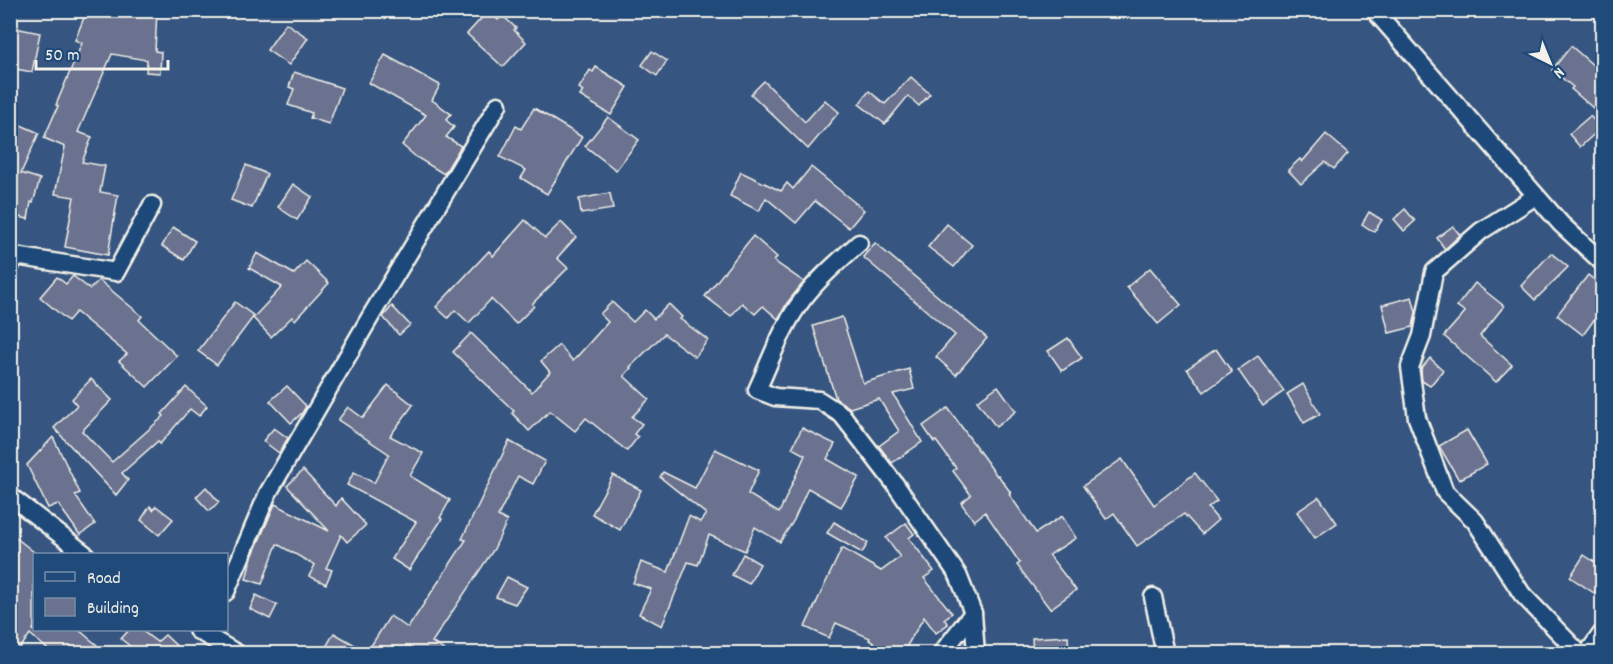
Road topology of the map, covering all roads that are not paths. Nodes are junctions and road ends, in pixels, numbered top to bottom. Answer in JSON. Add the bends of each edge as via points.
{"nodes":[{"id":1,"x":1374,"y":10,"type":"edge"},
{"id":2,"x":498,"y":105,"type":"dead end"},
{"id":3,"x":1536,"y":196,"type":"junction"},
{"id":4,"x":152,"y":205,"type":"dead end"},
{"id":5,"x":859,"y":243,"type":"dead end"},
{"id":6,"x":1602,"y":262,"type":"edge"},
{"id":7,"x":10,"y":266,"type":"edge"},
{"id":8,"x":10,"y":496,"type":"edge"},
{"id":9,"x":82,"y":553,"type":"edge"},
{"id":10,"x":228,"y":587,"type":"edge"},
{"id":11,"x":1153,"y":597,"type":"dead end"},
{"id":12,"x":973,"y":613,"type":"junction"},
{"id":13,"x":204,"y":631,"type":"edge"},
{"id":14,"x":1602,"y":633,"type":"edge"},
{"id":15,"x":238,"y":654,"type":"edge"},
{"id":16,"x":941,"y":654,"type":"edge"},
{"id":17,"x":976,"y":654,"type":"edge"},
{"id":18,"x":1165,"y":654,"type":"edge"},
{"id":19,"x":1580,"y":654,"type":"edge"},
{"id":20,"x":1587,"y":654,"type":"edge"}],
"edges":[{"from":1,"to":3,"type":"street"},
{"from":2,"to":10,"type":"street","via":[[268,493]]},
{"from":3,"to":6,"type":"street"},
{"from":3,"to":19,"type":"street","via":[[1481,231],[1434,272],[1422,336],[1410,367],[1417,418],[1445,492],[1475,521],[1522,594]]},
{"from":4,"to":7,"type":"street","via":[[116,272],[15,256]]},
{"from":5,"to":12,"type":"street","via":[[802,300],[781,335],[757,390],[775,397],[819,400],[842,415],[958,575]]},
{"from":8,"to":9,"type":"street"},
{"from":11,"to":18,"type":"street"},
{"from":12,"to":16,"type":"street"},
{"from":12,"to":17,"type":"street"},
{"from":13,"to":15,"type":"street"},
{"from":14,"to":20,"type":"street"}]}
